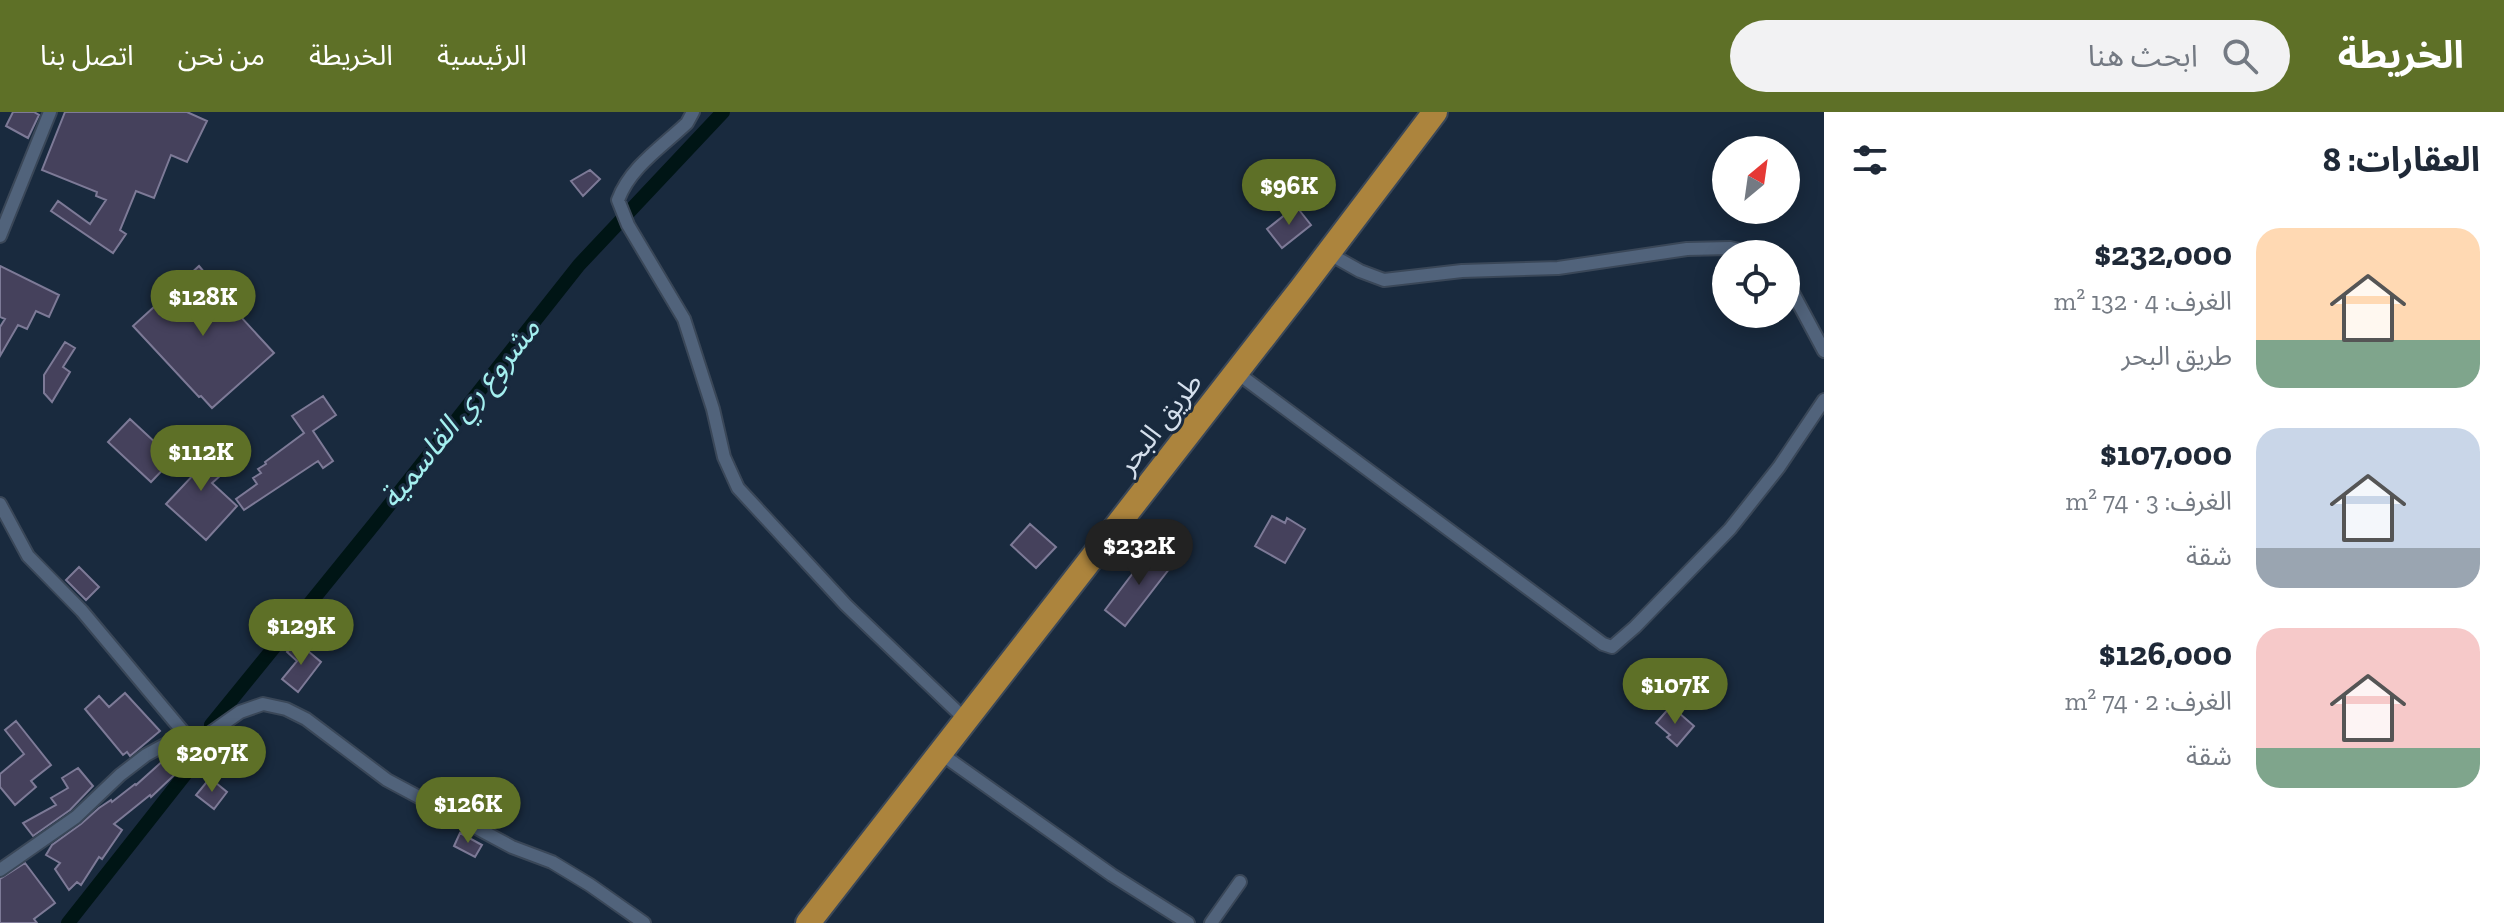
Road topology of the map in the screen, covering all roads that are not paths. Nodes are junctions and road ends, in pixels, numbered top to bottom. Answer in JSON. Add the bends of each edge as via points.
{"nodes":[{"id":1,"x":50,"y":112,"type":"edge"},
{"id":2,"x":693,"y":112,"type":"edge"},
{"id":3,"x":1435,"y":112,"type":"edge"},
{"id":4,"x":0,"y":236,"type":"edge"},
{"id":5,"x":1712,"y":248,"type":"edge"},
{"id":6,"x":1328,"y":253,"type":"junction"},
{"id":7,"x":1800,"y":306,"type":"edge"},
{"id":8,"x":1824,"y":351,"type":"edge"},
{"id":9,"x":1236,"y":372,"type":"junction"},
{"id":10,"x":1824,"y":400,"type":"edge"},
{"id":11,"x":0,"y":504,"type":"edge"},
{"id":12,"x":966,"y":720,"type":"junction"},
{"id":13,"x":185,"y":734,"type":"junction"},
{"id":14,"x":940,"y":753,"type":"junction"},
{"id":15,"x":0,"y":870,"type":"edge"},
{"id":16,"x":1240,"y":882,"type":"dead end"},
{"id":17,"x":807,"y":922,"type":"edge"},
{"id":18,"x":644,"y":923,"type":"edge"},
{"id":19,"x":1188,"y":923,"type":"edge"},
{"id":20,"x":1211,"y":923,"type":"edge"}],
"edges":[{"from":1,"to":4,"type":"street"},
{"from":2,"to":12,"type":"street","via":[[623,186],[618,200],[684,319],[724,457],[738,488],[846,605]]},
{"from":3,"to":6,"type":"highway","name":"طريق البحر"},
{"from":5,"to":6,"type":"street","via":[[1558,268],[1384,280]]},
{"from":6,"to":9,"type":"highway","name":"طريق البحر"},
{"from":7,"to":8,"type":"street"},
{"from":9,"to":10,"type":"street","via":[[1612,647],[1730,529]]},
{"from":9,"to":12,"type":"highway","name":"طريق البحر"},
{"from":11,"to":13,"type":"street","via":[[28,556],[82,611]]},
{"from":12,"to":14,"type":"highway","name":"طريق البحر"},
{"from":13,"to":15,"type":"street","via":[[146,755],[76,817]]},
{"from":13,"to":18,"type":"street","via":[[209,734],[250,707],[286,709],[387,780],[512,847],[552,862]]},
{"from":14,"to":17,"type":"highway","name":"طريق البحر"},
{"from":14,"to":19,"type":"street"},
{"from":16,"to":20,"type":"street"}]}
